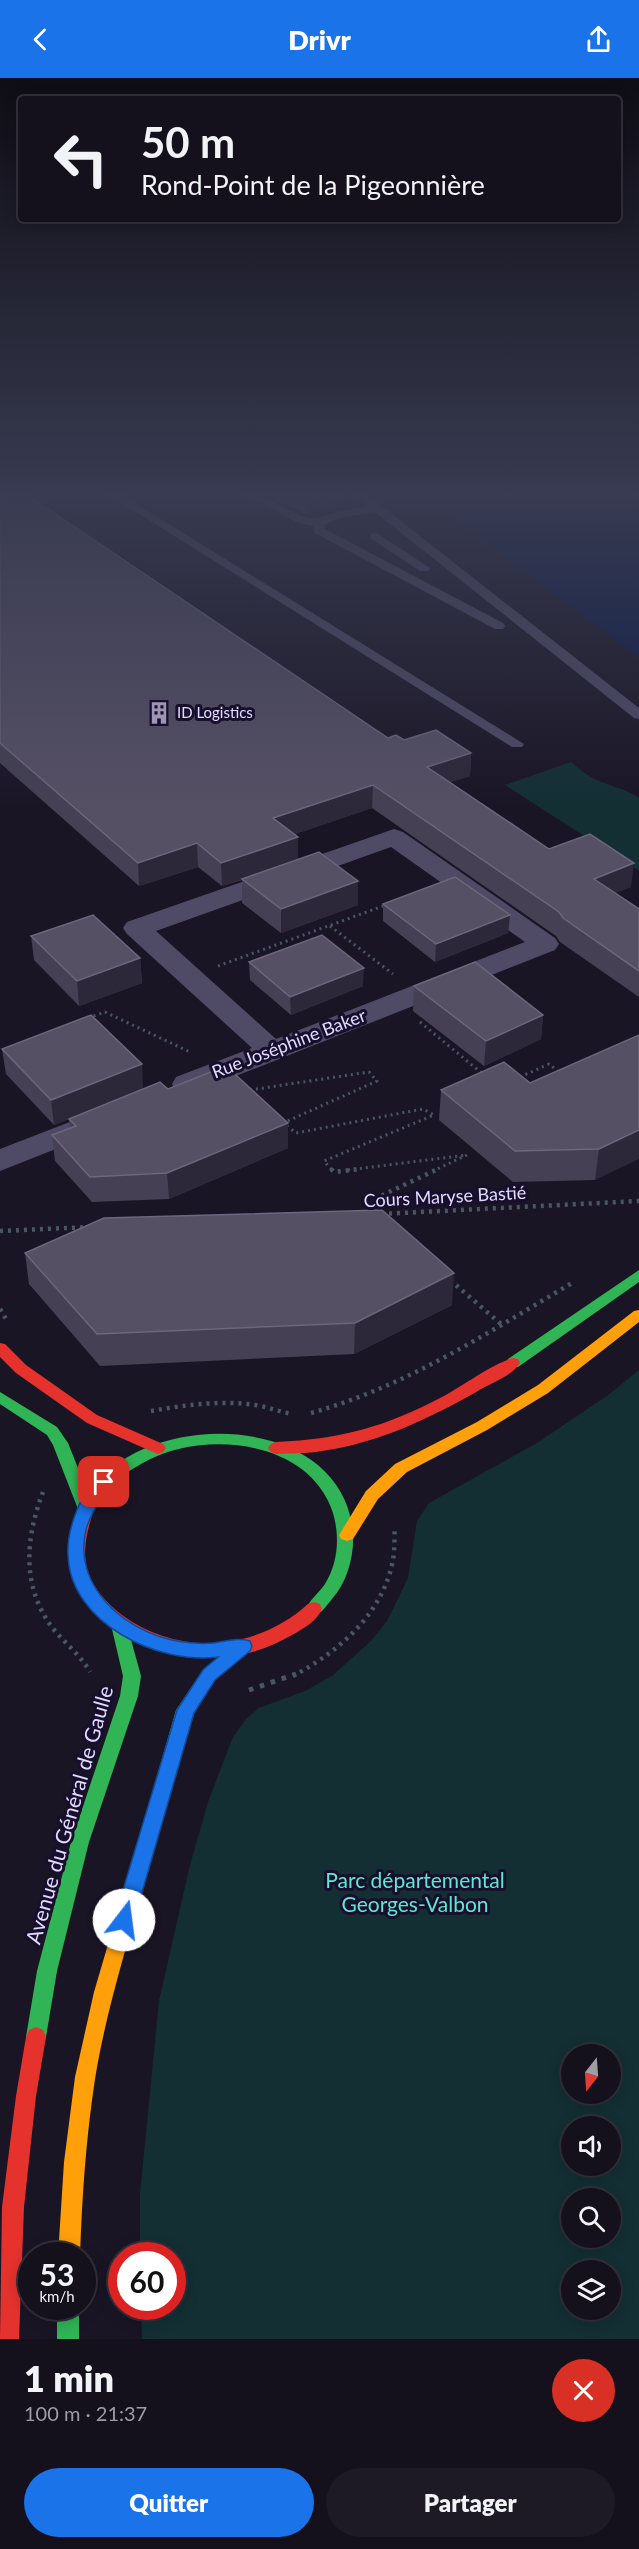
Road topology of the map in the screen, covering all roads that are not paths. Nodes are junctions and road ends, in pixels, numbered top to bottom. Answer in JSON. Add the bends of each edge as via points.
{"nodes":[{"id":1,"x":280,"y":598,"type":"edge"},
{"id":2,"x":444,"y":598,"type":"edge"},
{"id":3,"x":491,"y":598,"type":"edge"},
{"id":4,"x":499,"y":626,"type":"dead end"},
{"id":5,"x":639,"y":715,"type":"edge"},
{"id":6,"x":517,"y":744,"type":"dead end"},
{"id":7,"x":271,"y":1050,"type":"junction"},
{"id":8,"x":156,"y":1097,"type":"edge"},
{"id":9,"x":123,"y":1110,"type":"edge"},
{"id":10,"x":0,"y":1161,"type":"edge"},
{"id":11,"x":639,"y":1275,"type":"edge"},
{"id":12,"x":639,"y":1315,"type":"edge"},
{"id":13,"x":0,"y":1348,"type":"edge"},
{"id":14,"x":0,"y":1397,"type":"edge"},
{"id":15,"x":158,"y":1448,"type":"junction"},
{"id":16,"x":276,"y":1448,"type":"junction"},
{"id":17,"x":86,"y":1506,"type":"junction"},
{"id":18,"x":347,"y":1535,"type":"junction"},
{"id":19,"x":119,"y":1625,"type":"junction"},
{"id":20,"x":244,"y":1646,"type":"junction"},
{"id":21,"x":69,"y":2242,"type":"edge"},
{"id":22,"x":68,"y":2320,"type":"edge"},
{"id":23,"x":8,"y":2339,"type":"edge"},
{"id":24,"x":68,"y":2339,"type":"edge"}],
"edges":[{"from":1,"to":6,"type":"lane"},
{"from":2,"to":4,"type":"lane"},
{"from":3,"to":5,"type":"lane"},
{"from":7,"to":7,"type":"street","name":"Rue Joséphine Baker","via":[[137,928],[394,837],[545,944]]},
{"from":7,"to":8,"type":"street","name":"Rue Joséphine Baker"},
{"from":9,"to":10,"type":"street"},
{"from":11,"to":16,"type":"main road","via":[[581,1318],[469,1390],[422,1413],[342,1442]]},
{"from":12,"to":18,"type":"main road","via":[[543,1389],[401,1468],[372,1495]]},
{"from":13,"to":15,"type":"main road","via":[[21,1369],[92,1419]]},
{"from":14,"to":17,"type":"main road","via":[[52,1431]]},
{"from":15,"to":16,"type":"main road","via":[[214,1438],[254,1441]]},
{"from":15,"to":17,"type":"main road","via":[[129,1462],[104,1482]]},
{"from":16,"to":18,"type":"main road","via":[[312,1469],[337,1499]]},
{"from":17,"to":19,"type":"main road","via":[[77,1531],[76,1556],[82,1582],[97,1605]]},
{"from":18,"to":20,"type":"main road","via":[[344,1564],[331,1591],[309,1615],[279,1635]]},
{"from":19,"to":20,"type":"main road","via":[[146,1640],[177,1648],[210,1651]]},
{"from":19,"to":23,"type":"main road","name":"Avenue du Général de Gaulle","via":[[132,1676],[129,1696],[80,1842],[47,1971],[13,2206]]},
{"from":20,"to":21,"type":"main road","via":[[209,1675],[185,1710],[144,1850],[107,1982],[81,2104]]},
{"from":22,"to":24,"type":"main road"}]}
